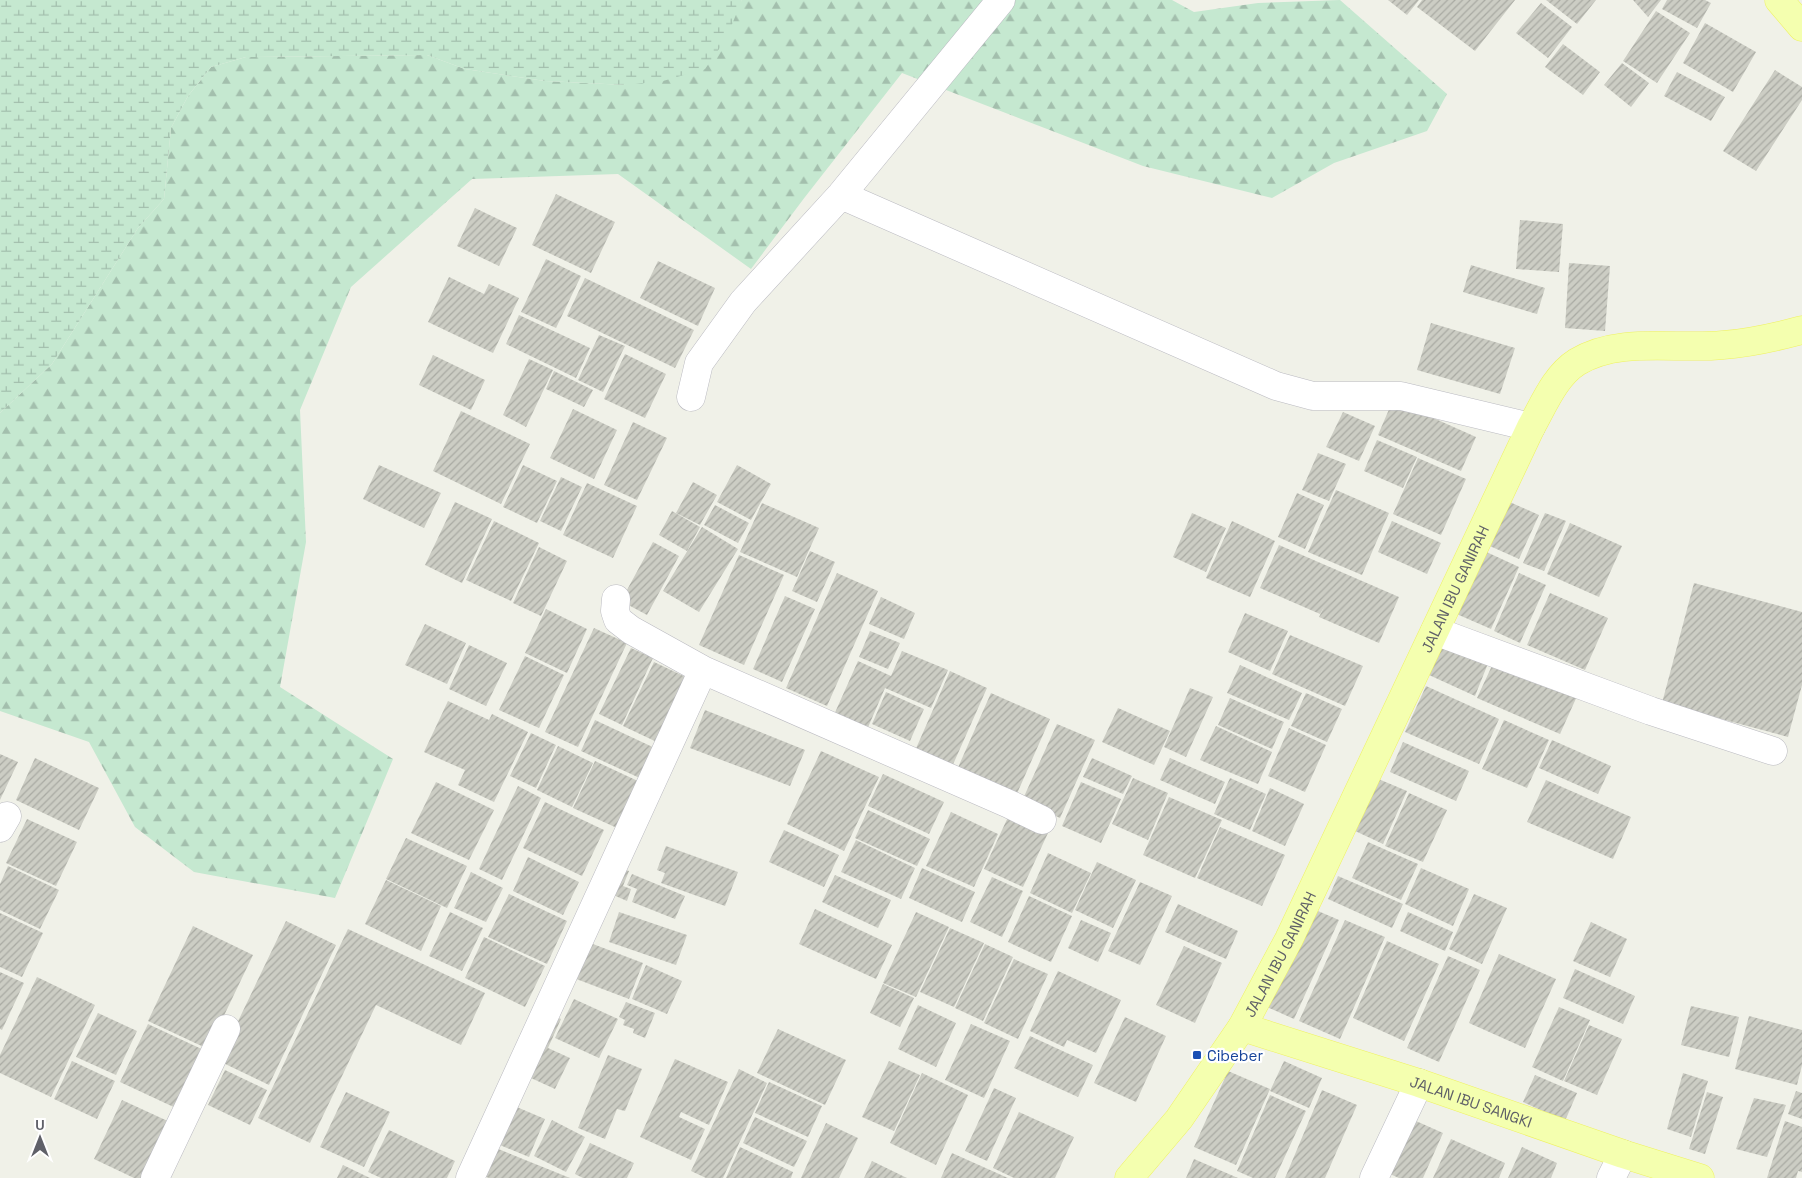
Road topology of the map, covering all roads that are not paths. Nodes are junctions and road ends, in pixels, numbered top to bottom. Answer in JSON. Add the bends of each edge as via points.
{"nodes":[{"id":1,"x":1000,"y":0,"type":"edge"},
{"id":2,"x":1779,"y":0,"type":"edge"},
{"id":3,"x":1802,"y":27,"type":"edge"},
{"id":4,"x":841,"y":195,"type":"junction"},
{"id":5,"x":1802,"y":330,"type":"edge"},
{"id":6,"x":691,"y":397,"type":"dead end"},
{"id":7,"x":1531,"y":426,"type":"junction"},
{"id":8,"x":616,"y":599,"type":"dead end"},
{"id":9,"x":1435,"y":631,"type":"junction"},
{"id":10,"x":703,"y":670,"type":"junction"},
{"id":11,"x":1774,"y":751,"type":"dead end"},
{"id":12,"x":1042,"y":820,"type":"dead end"},
{"id":13,"x":1242,"y":1027,"type":"junction"},
{"id":14,"x":226,"y":1029,"type":"dead end"},
{"id":15,"x":1419,"y":1083,"type":"junction"},
{"id":16,"x":1617,"y":1166,"type":"edge"},
{"id":17,"x":155,"y":1178,"type":"edge"},
{"id":18,"x":470,"y":1178,"type":"edge"},
{"id":19,"x":1129,"y":1178,"type":"edge"},
{"id":20,"x":1374,"y":1178,"type":"edge"},
{"id":21,"x":1700,"y":1178,"type":"edge"}],
"edges":[{"from":1,"to":4,"type":"street"},
{"from":2,"to":3,"type":"main road"},
{"from":4,"to":6,"type":"street","via":[[743,302],[699,363]]},
{"from":4,"to":7,"type":"street","via":[[1276,386],[1313,396],[1401,396]]},
{"from":5,"to":7,"type":"main road","name":"JALAN IBU GANIRAH","via":[[1721,346],[1670,345],[1597,352],[1560,376]]},
{"from":7,"to":9,"type":"main road","name":"JALAN IBU GANIRAH"},
{"from":8,"to":10,"type":"street","via":[[618,620]]},
{"from":9,"to":11,"type":"street","via":[[1651,711]]},
{"from":9,"to":13,"type":"main road","name":"JALAN IBU GANIRAH","via":[[1289,938]]},
{"from":10,"to":12,"type":"street"},
{"from":10,"to":18,"type":"street"},
{"from":13,"to":15,"type":"main road","name":"JALAN IBU SANGKI"},
{"from":13,"to":19,"type":"main road","name":"JALAN IBU GANIRAH","via":[[1179,1119]]},
{"from":14,"to":17,"type":"street"},
{"from":15,"to":16,"type":"main road","name":"JALAN IBU SANGKI"},
{"from":15,"to":20,"type":"street"},
{"from":16,"to":21,"type":"main road","name":"JALAN IBU SANGKI"}]}
